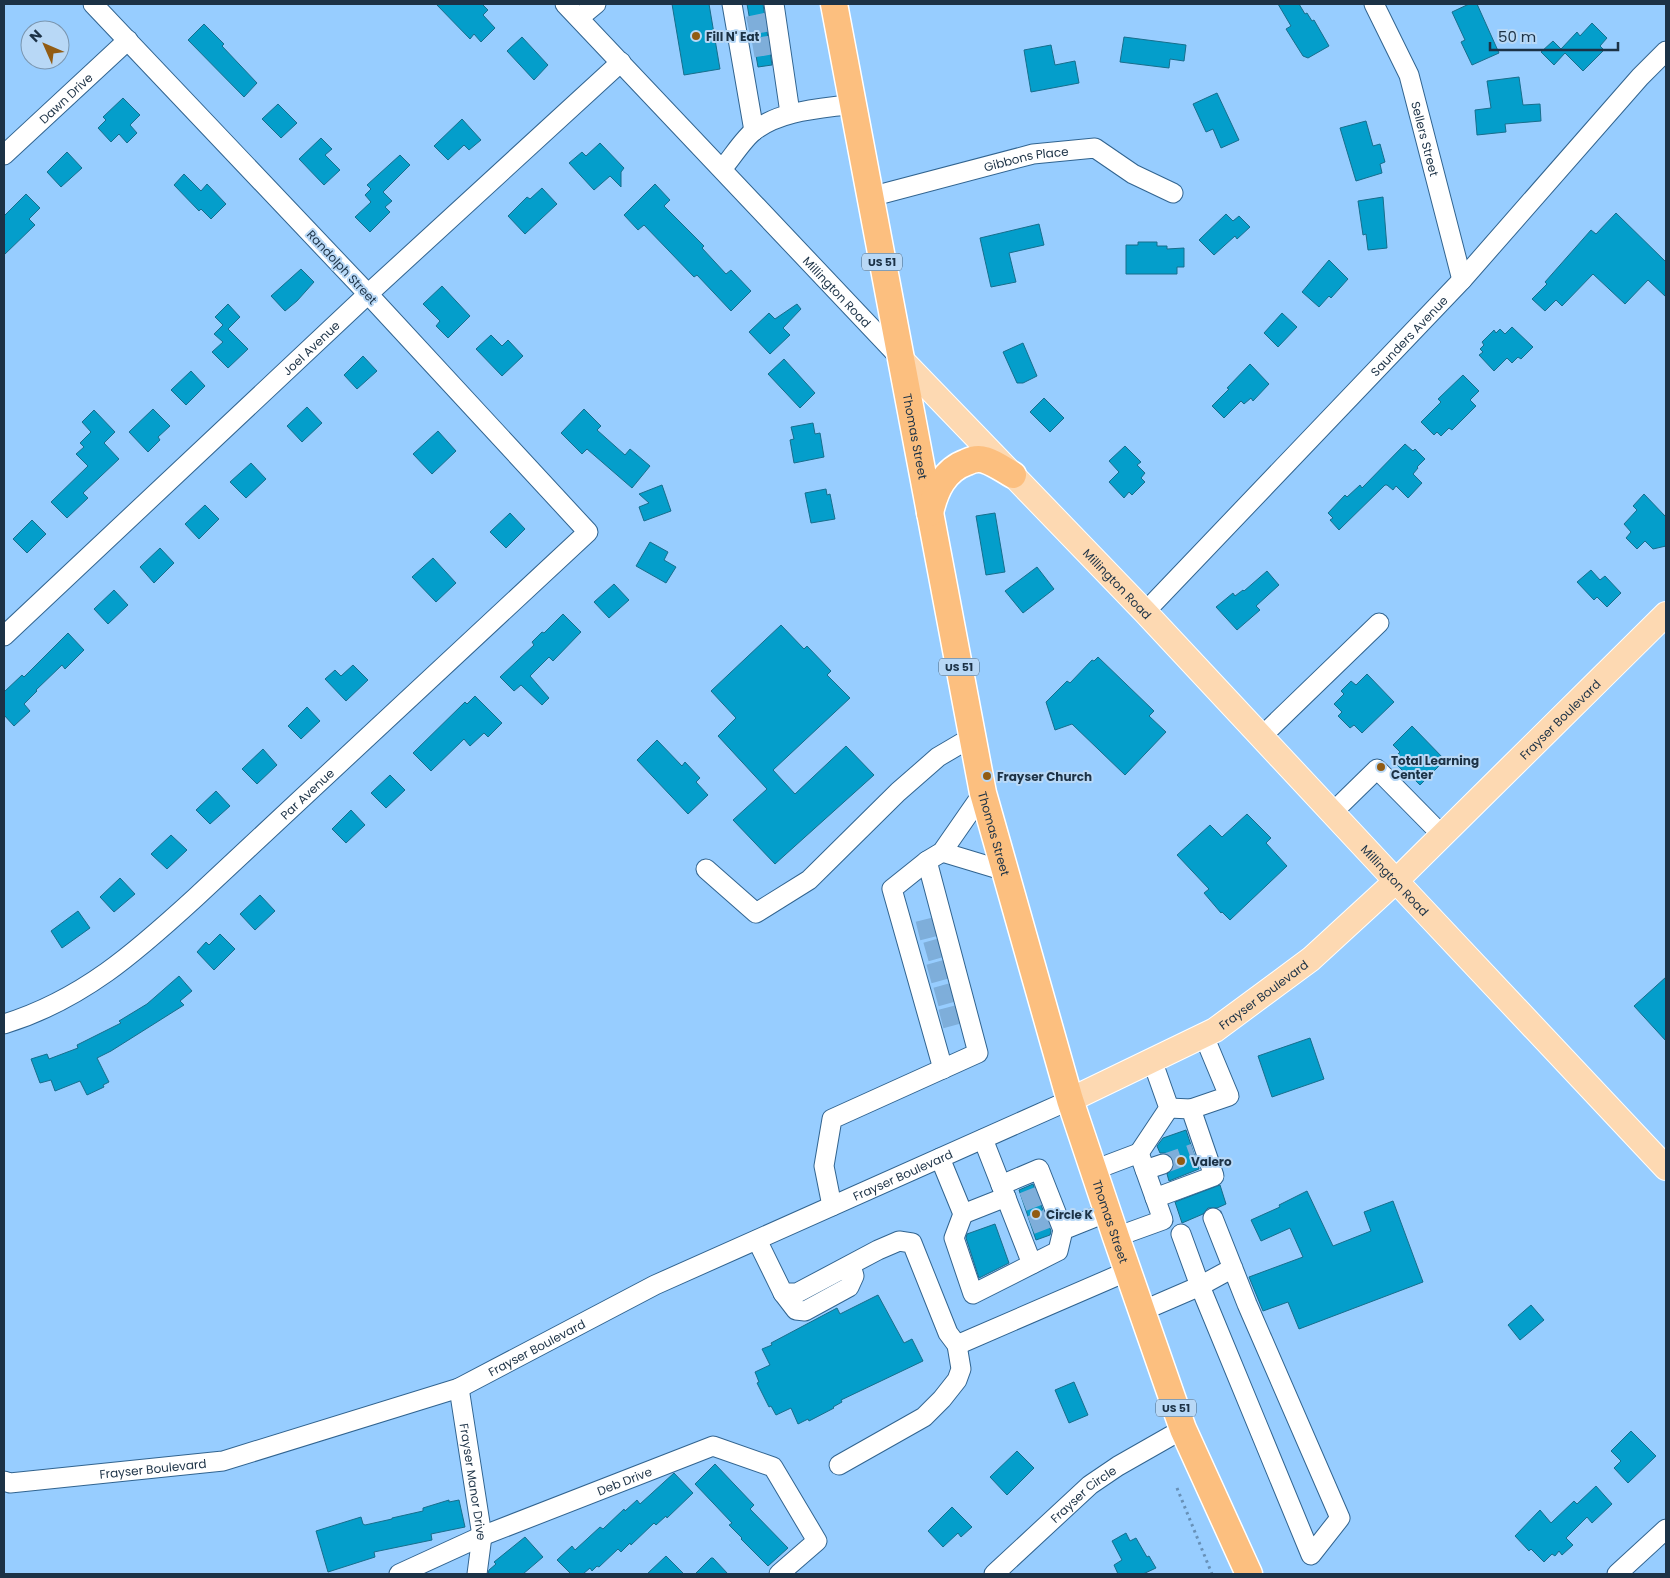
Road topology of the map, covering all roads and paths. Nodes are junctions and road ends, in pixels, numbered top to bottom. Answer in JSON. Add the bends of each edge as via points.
{"nodes":[{"id":1,"x":93,"y":4,"type":"edge"},
{"id":2,"x":566,"y":4,"type":"edge"},
{"id":3,"x":596,"y":4,"type":"edge"},
{"id":4,"x":736,"y":4,"type":"edge"},
{"id":5,"x":834,"y":4,"type":"edge"},
{"id":6,"x":1374,"y":4,"type":"edge"},
{"id":7,"x":772,"y":15,"type":"edge"},
{"id":8,"x":579,"y":18,"type":"junction"},
{"id":9,"x":128,"y":40,"type":"junction"},
{"id":10,"x":1666,"y":51,"type":"edge"},
{"id":11,"x":621,"y":62,"type":"junction"},
{"id":12,"x":853,"y":104,"type":"junction"},
{"id":13,"x":790,"y":113,"type":"junction"},
{"id":14,"x":754,"y":131,"type":"junction"},
{"id":15,"x":4,"y":155,"type":"edge"},
{"id":16,"x":722,"y":169,"type":"junction"},
{"id":17,"x":1174,"y":194,"type":"dead end"},
{"id":18,"x":870,"y":197,"type":"junction"},
{"id":19,"x":1462,"y":280,"type":"junction"},
{"id":20,"x":368,"y":294,"type":"junction"},
{"id":21,"x":901,"y":359,"type":"junction"},
{"id":22,"x":1013,"y":475,"type":"junction"},
{"id":23,"x":930,"y":512,"type":"junction"},
{"id":24,"x":588,"y":532,"type":"joint"},
{"id":25,"x":1145,"y":612,"type":"junction"},
{"id":26,"x":1666,"y":614,"type":"edge"},
{"id":27,"x":1379,"y":623,"type":"dead end"},
{"id":28,"x":4,"y":636,"type":"edge"},
{"id":29,"x":972,"y":737,"type":"junction"},
{"id":30,"x":1261,"y":737,"type":"junction"},
{"id":31,"x":983,"y":793,"type":"junction"},
{"id":32,"x":1332,"y":813,"type":"junction"},
{"id":33,"x":1442,"y":835,"type":"junction"},
{"id":34,"x":935,"y":856,"type":"junction"},
{"id":35,"x":706,"y":870,"type":"dead end"},
{"id":36,"x":1005,"y":871,"type":"junction"},
{"id":37,"x":1396,"y":881,"type":"junction"},
{"id":38,"x":925,"y":929,"type":"junction"},
{"id":39,"x":932,"y":950,"type":"junction"},
{"id":40,"x":937,"y":971,"type":"junction"},
{"id":41,"x":4,"y":1024,"type":"edge"},
{"id":42,"x":1204,"y":1036,"type":"junction"},
{"id":43,"x":1152,"y":1060,"type":"junction"},
{"id":44,"x":943,"y":1069,"type":"junction"},
{"id":45,"x":1070,"y":1100,"type":"junction"},
{"id":46,"x":1169,"y":1108,"type":"junction"},
{"id":47,"x":1191,"y":1109,"type":"junction"},
{"id":48,"x":983,"y":1139,"type":"junction"},
{"id":49,"x":940,"y":1158,"type":"junction"},
{"id":50,"x":1142,"y":1162,"type":"junction"},
{"id":51,"x":1163,"y":1164,"type":"tunnel mouth"},
{"id":52,"x":1666,"y":1168,"type":"edge"},
{"id":53,"x":1094,"y":1170,"type":"junction"},
{"id":54,"x":1010,"y":1198,"type":"junction"},
{"id":55,"x":1155,"y":1198,"type":"junction"},
{"id":56,"x":832,"y":1206,"type":"junction"},
{"id":57,"x":1108,"y":1212,"type":"junction"},
{"id":58,"x":963,"y":1214,"type":"junction"},
{"id":59,"x":1213,"y":1218,"type":"dead end"},
{"id":60,"x":1056,"y":1221,"type":"junction"},
{"id":61,"x":1182,"y":1234,"type":"dead end"},
{"id":62,"x":1116,"y":1237,"type":"junction"},
{"id":63,"x":757,"y":1240,"type":"junction"},
{"id":64,"x":1032,"y":1264,"type":"junction"},
{"id":65,"x":1233,"y":1268,"type":"junction"},
{"id":66,"x":1128,"y":1271,"type":"junction"},
{"id":67,"x":1200,"y":1286,"type":"junction"},
{"id":68,"x":1142,"y":1311,"type":"junction"},
{"id":69,"x":957,"y":1345,"type":"junction"},
{"id":70,"x":459,"y":1388,"type":"junction"},
{"id":71,"x":1183,"y":1429,"type":"junction"},
{"id":72,"x":839,"y":1466,"type":"dead end"},
{"id":73,"x":4,"y":1481,"type":"edge"},
{"id":74,"x":1177,"y":1488,"type":"dead end"},
{"id":75,"x":1666,"y":1529,"type":"edge"},
{"id":76,"x":482,"y":1536,"type":"junction"},
{"id":77,"x":399,"y":1574,"type":"edge"},
{"id":78,"x":477,"y":1574,"type":"edge"},
{"id":79,"x":779,"y":1574,"type":"edge"},
{"id":80,"x":994,"y":1574,"type":"edge"},
{"id":81,"x":1212,"y":1574,"type":"edge"},
{"id":82,"x":1249,"y":1574,"type":"edge"},
{"id":83,"x":1617,"y":1574,"type":"edge"}],
"edges":[{"from":1,"to":9,"type":"street","name":"Randolph Street"},
{"from":2,"to":8,"type":"street","name":"Millington Road"},
{"from":3,"to":8,"type":"street"},
{"from":4,"to":14,"type":"street","via":[[746,50]]},
{"from":5,"to":12,"type":"highway","name":"Thomas Street","number":"US 51"},
{"from":6,"to":19,"type":"street","name":"Sellers Street","via":[[1409,75]]},
{"from":7,"to":13,"type":"street"},
{"from":8,"to":11,"type":"street","name":"Millington Road"},
{"from":9,"to":15,"type":"street","name":"Dawn Drive"},
{"from":9,"to":20,"type":"street","name":"Randolph Street"},
{"from":10,"to":19,"type":"street","name":"Saunders Avenue"},
{"from":11,"to":16,"type":"street","name":"Millington Road"},
{"from":11,"to":20,"type":"street","name":"Joel Avenue"},
{"from":12,"to":13,"type":"street"},
{"from":12,"to":18,"type":"highway","name":"Thomas Street","number":"US 51"},
{"from":13,"to":14,"type":"street"},
{"from":14,"to":16,"type":"street"},
{"from":16,"to":21,"type":"street","name":"Millington Road"},
{"from":17,"to":18,"type":"street","name":"Gibbons Place","via":[[1133,174],[1095,148],[1033,154]]},
{"from":18,"to":21,"type":"highway","name":"Thomas Street","number":"US 51"},
{"from":19,"to":25,"type":"street","name":"Saunders Avenue"},
{"from":20,"to":24,"type":"street","name":"Randolph Street"},
{"from":20,"to":28,"type":"street","name":"Joel Avenue"},
{"from":21,"to":22,"type":"main road","name":"Millington Road"},
{"from":21,"to":23,"type":"highway","name":"Thomas Street","number":"US 51"},
{"from":22,"to":23,"type":"highway","via":[[986,460],[964,463],[951,470],[941,483]]},
{"from":22,"to":25,"type":"main road","name":"Millington Road"},
{"from":23,"to":29,"type":"highway","name":"Thomas Street","number":"US 51"},
{"from":24,"to":41,"type":"street","name":"Par Avenue","via":[[135,951],[68,997]]},
{"from":25,"to":30,"type":"main road","name":"Millington Road"},
{"from":26,"to":33,"type":"main road","name":"Frayser Boulevard"},
{"from":27,"to":30,"type":"street"},
{"from":29,"to":31,"type":"highway","name":"Thomas Street","number":"US 51"},
{"from":29,"to":35,"type":"street","via":[[938,756],[809,880],[756,913]]},
{"from":30,"to":32,"type":"main road","name":"Millington Road"},
{"from":31,"to":34,"type":"street"},
{"from":31,"to":36,"type":"highway","name":"Thomas Street","number":"US 51"},
{"from":32,"to":33,"type":"street","via":[[1377,769]]},
{"from":32,"to":37,"type":"main road","name":"Millington Road"},
{"from":33,"to":37,"type":"main road","name":"Frayser Boulevard"},
{"from":34,"to":36,"type":"street"},
{"from":34,"to":38,"type":"street"},
{"from":34,"to":38,"type":"street","via":[[892,890]]},
{"from":36,"to":45,"type":"highway","name":"Thomas Street","number":"US 51"},
{"from":37,"to":42,"type":"main road","name":"Frayser Boulevard","via":[[1311,959]]},
{"from":37,"to":52,"type":"main road","name":"Millington Road"},
{"from":38,"to":39,"type":"street"},
{"from":38,"to":39,"type":"street"},
{"from":39,"to":40,"type":"street"},
{"from":39,"to":40,"type":"street"},
{"from":40,"to":44,"type":"street","via":[[930,999]]},
{"from":40,"to":44,"type":"street","via":[[958,991],[978,1053]]},
{"from":42,"to":43,"type":"main road","name":"Frayser Boulevard"},
{"from":42,"to":47,"type":"street","via":[[1229,1096]]},
{"from":43,"to":45,"type":"main road","name":"Frayser Boulevard"},
{"from":43,"to":46,"type":"street"},
{"from":44,"to":56,"type":"street","via":[[832,1119],[824,1166]]},
{"from":45,"to":48,"type":"street","name":"Frayser Boulevard"},
{"from":45,"to":53,"type":"highway","name":"Thomas Street","number":"US 51"},
{"from":46,"to":47,"type":"street"},
{"from":46,"to":50,"type":"street"},
{"from":47,"to":55,"type":"street","via":[[1199,1150],[1214,1176]]},
{"from":48,"to":49,"type":"street","name":"Frayser Boulevard"},
{"from":48,"to":54,"type":"street"},
{"from":49,"to":56,"type":"street","name":"Frayser Boulevard"},
{"from":49,"to":58,"type":"street"},
{"from":50,"to":51,"type":"street"},
{"from":50,"to":53,"type":"street"},
{"from":50,"to":55,"type":"street"},
{"from":53,"to":57,"type":"highway","name":"Thomas Street","number":"US 51"},
{"from":54,"to":58,"type":"street"},
{"from":54,"to":60,"type":"street","via":[[1039,1169]]},
{"from":54,"to":64,"type":"street","via":[[1025,1227]]},
{"from":55,"to":62,"type":"street","via":[[1163,1220]]},
{"from":56,"to":63,"type":"street","name":"Frayser Boulevard"},
{"from":57,"to":60,"type":"street"},
{"from":57,"to":62,"type":"highway","name":"Thomas Street","number":"US 51"},
{"from":58,"to":64,"type":"street","via":[[954,1238],[973,1294]]},
{"from":59,"to":65,"type":"street"},
{"from":60,"to":64,"type":"street","via":[[1058,1251]]},
{"from":61,"to":67,"type":"street"},
{"from":62,"to":66,"type":"highway","name":"Thomas Street","number":"US 51"},
{"from":63,"to":69,"type":"street","via":[[783,1293],[797,1293],[899,1241],[912,1243],[948,1333]]},
{"from":63,"to":70,"type":"street","name":"Frayser Boulevard","via":[[655,1285]]},
{"from":65,"to":67,"type":"street"},
{"from":65,"to":67,"type":"street","via":[[1340,1518],[1311,1555]]},
{"from":66,"to":68,"type":"highway","name":"Thomas Street","number":"US 51"},
{"from":66,"to":69,"type":"street"},
{"from":67,"to":68,"type":"street"},
{"from":68,"to":71,"type":"highway","name":"Thomas Street","number":"US 51"},
{"from":69,"to":72,"type":"street","via":[[961,1369],[957,1380],[942,1399],[924,1417]]},
{"from":70,"to":73,"type":"street","name":"Frayser Boulevard","via":[[223,1460],[10,1483]]},
{"from":70,"to":76,"type":"street","name":"Frayser Manor Drive"},
{"from":71,"to":80,"type":"street","name":"Frayser Circle","via":[[1090,1485]]},
{"from":71,"to":82,"type":"highway","name":"Thomas Street","number":"US 51"},
{"from":74,"to":81,"type":"path"},
{"from":75,"to":83,"type":"street"},
{"from":76,"to":77,"type":"street","name":"Deb Drive"},
{"from":76,"to":78,"type":"street","name":"Frayser Manor Drive"},
{"from":76,"to":79,"type":"street","name":"Deb Drive","via":[[713,1446],[772,1467],[817,1541]]}]}
